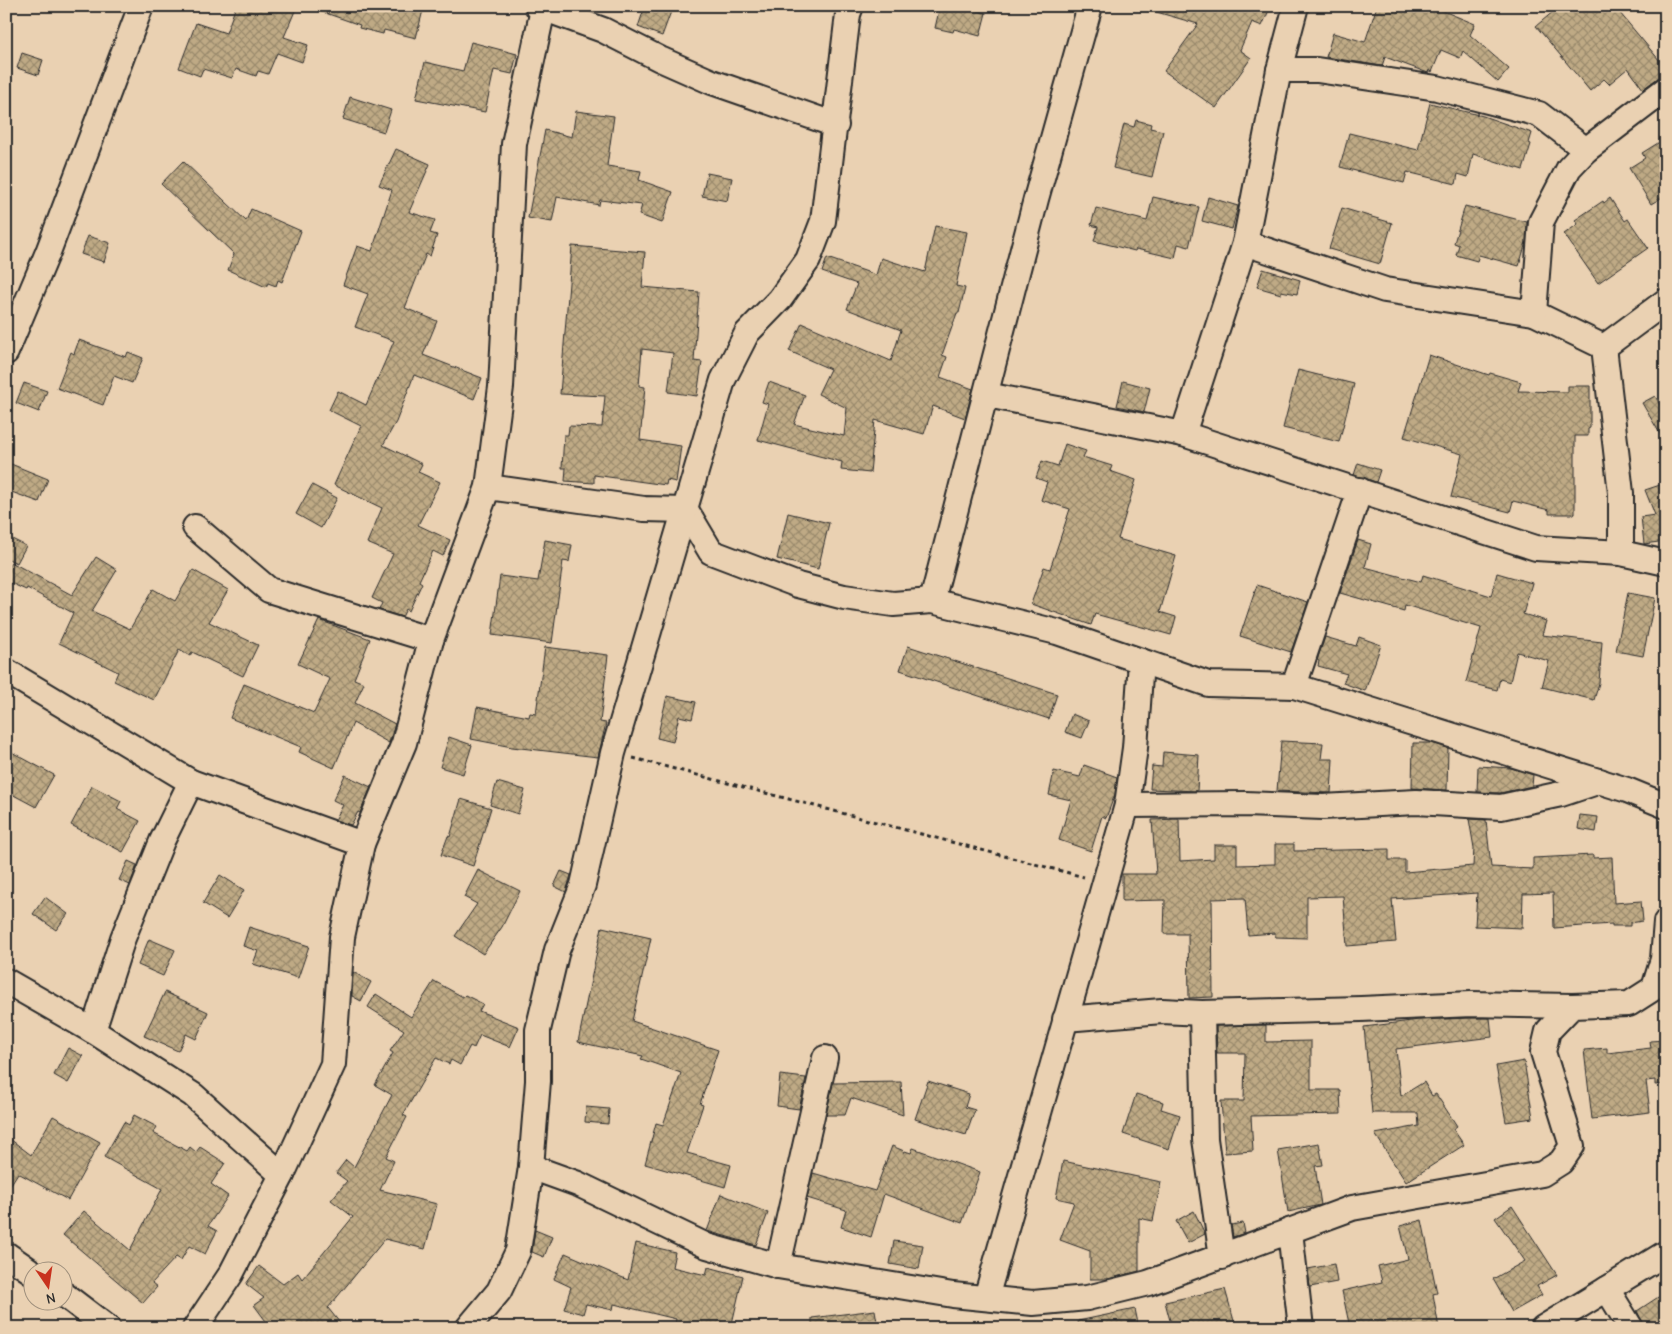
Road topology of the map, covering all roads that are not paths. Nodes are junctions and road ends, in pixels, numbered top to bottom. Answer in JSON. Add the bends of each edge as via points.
{"nodes":[{"id":1,"x":141,"y":6,"type":"edge"},
{"id":2,"x":851,"y":6,"type":"edge"},
{"id":3,"x":1090,"y":6,"type":"edge"},
{"id":4,"x":1296,"y":6,"type":"edge"},
{"id":5,"x":540,"y":8,"type":"edge"},
{"id":6,"x":578,"y":13,"type":"edge"},
{"id":7,"x":1279,"y":70,"type":"junction"},
{"id":8,"x":1666,"y":89,"type":"edge"},
{"id":9,"x":836,"y":125,"type":"junction"},
{"id":10,"x":1586,"y":150,"type":"junction"},
{"id":11,"x":1245,"y":243,"type":"junction"},
{"id":12,"x":1666,"y":301,"type":"edge"},
{"id":13,"x":1534,"y":313,"type":"junction"},
{"id":14,"x":1604,"y":347,"type":"junction"},
{"id":15,"x":6,"y":352,"type":"edge"},
{"id":16,"x":987,"y":395,"type":"junction"},
{"id":17,"x":1183,"y":434,"type":"junction"},
{"id":18,"x":488,"y":487,"type":"junction"},
{"id":19,"x":1360,"y":490,"type":"junction"},
{"id":20,"x":686,"y":510,"type":"junction"},
{"id":21,"x":195,"y":527,"type":"dead end"},
{"id":22,"x":1622,"y":553,"type":"junction"},
{"id":23,"x":1666,"y":563,"type":"edge"},
{"id":24,"x":932,"y":601,"type":"junction"},
{"id":25,"x":431,"y":640,"type":"junction"},
{"id":26,"x":1141,"y":661,"type":"junction"},
{"id":27,"x":6,"y":671,"type":"edge"},
{"id":28,"x":1294,"y":686,"type":"junction"},
{"id":29,"x":1600,"y":781,"type":"junction"},
{"id":30,"x":191,"y":782,"type":"junction"},
{"id":31,"x":1127,"y":805,"type":"junction"},
{"id":32,"x":1666,"y":806,"type":"edge"},
{"id":33,"x":362,"y":844,"type":"junction"},
{"id":34,"x":1666,"y":922,"type":"edge"},
{"id":35,"x":6,"y":981,"type":"edge"},
{"id":36,"x":1572,"y":1006,"type":"junction"},
{"id":37,"x":1202,"y":1013,"type":"junction"},
{"id":38,"x":1065,"y":1019,"type":"junction"},
{"id":39,"x":93,"y":1031,"type":"junction"},
{"id":40,"x":825,"y":1058,"type":"dead end"},
{"id":41,"x":531,"y":1167,"type":"junction"},
{"id":42,"x":282,"y":1175,"type":"junction"},
{"id":43,"x":1290,"y":1231,"type":"junction"},
{"id":44,"x":1666,"y":1252,"type":"edge"},
{"id":45,"x":6,"y":1254,"type":"edge"},
{"id":46,"x":1222,"y":1257,"type":"junction"},
{"id":47,"x":22,"y":1265,"type":"edge"},
{"id":48,"x":778,"y":1266,"type":"junction"},
{"id":49,"x":1607,"y":1289,"type":"junction"},
{"id":50,"x":986,"y":1298,"type":"junction"},
{"id":51,"x":72,"y":1301,"type":"edge"},
{"id":52,"x":108,"y":1328,"type":"edge"},
{"id":53,"x":195,"y":1328,"type":"edge"},
{"id":54,"x":468,"y":1328,"type":"edge"},
{"id":55,"x":1301,"y":1328,"type":"edge"},
{"id":56,"x":1543,"y":1328,"type":"edge"},
{"id":57,"x":1631,"y":1328,"type":"edge"}],
"edges":[{"from":1,"to":15,"type":"street","via":[[48,252]]},
{"from":2,"to":9,"type":"street"},
{"from":3,"to":16,"type":"street","via":[[1036,198]]},
{"from":4,"to":7,"type":"street"},
{"from":5,"to":6,"type":"street"},
{"from":5,"to":18,"type":"street","via":[[514,144],[501,386]]},
{"from":6,"to":9,"type":"street","via":[[660,60],[712,82]]},
{"from":7,"to":10,"type":"street","via":[[1317,70],[1437,88],[1539,114]]},
{"from":7,"to":11,"type":"street"},
{"from":8,"to":10,"type":"street"},
{"from":9,"to":20,"type":"street","via":[[823,221],[808,260],[780,298],[746,333],[723,380]]},
{"from":10,"to":13,"type":"street","via":[[1569,168],[1541,222]]},
{"from":11,"to":13,"type":"street","via":[[1385,290]]},
{"from":11,"to":17,"type":"street"},
{"from":12,"to":14,"type":"street"},
{"from":13,"to":14,"type":"street"},
{"from":14,"to":22,"type":"street","via":[[1621,493]]},
{"from":16,"to":17,"type":"street"},
{"from":16,"to":24,"type":"street"},
{"from":17,"to":19,"type":"street"},
{"from":18,"to":20,"type":"street","via":[[644,509]]},
{"from":18,"to":25,"type":"street"},
{"from":19,"to":22,"type":"street","via":[[1536,548]]},
{"from":19,"to":28,"type":"street"},
{"from":20,"to":24,"type":"street","via":[[711,552],[798,585],[844,597],[893,604]]},
{"from":20,"to":41,"type":"street","via":[[613,753],[583,885],[557,950],[538,1030],[538,1081]]},
{"from":21,"to":25,"type":"street","via":[[269,590]]},
{"from":22,"to":23,"type":"street"},
{"from":24,"to":26,"type":"street","via":[[1057,632]]},
{"from":25,"to":33,"type":"street","via":[[404,743]]},
{"from":26,"to":28,"type":"street","via":[[1208,684]]},
{"from":26,"to":31,"type":"street"},
{"from":27,"to":30,"type":"street"},
{"from":28,"to":29,"type":"street"},
{"from":29,"to":31,"type":"street","via":[[1561,794],[1501,807],[1416,802],[1323,807]]},
{"from":29,"to":32,"type":"street"},
{"from":30,"to":33,"type":"street"},
{"from":30,"to":39,"type":"street","via":[[162,841],[123,938]]},
{"from":31,"to":38,"type":"street"},
{"from":33,"to":42,"type":"street","via":[[342,937],[333,1064]]},
{"from":34,"to":36,"type":"street","via":[[1663,959],[1654,988],[1629,1004]]},
{"from":35,"to":39,"type":"street"},
{"from":36,"to":37,"type":"street","via":[[1470,1004]]},
{"from":36,"to":43,"type":"street","via":[[1548,1031],[1543,1052],[1572,1146],[1561,1162],[1542,1174],[1352,1208]]},
{"from":37,"to":38,"type":"street","via":[[1162,1011]]},
{"from":37,"to":46,"type":"street","via":[[1205,1138]]},
{"from":38,"to":50,"type":"street"},
{"from":39,"to":42,"type":"street","via":[[193,1095]]},
{"from":40,"to":48,"type":"street"},
{"from":41,"to":48,"type":"street","via":[[578,1184],[707,1246]]},
{"from":41,"to":54,"type":"street","via":[[518,1251],[499,1291]]},
{"from":42,"to":53,"type":"street","via":[[231,1274]]},
{"from":43,"to":46,"type":"street"},
{"from":43,"to":55,"type":"street"},
{"from":44,"to":49,"type":"street"},
{"from":45,"to":47,"type":"street"},
{"from":46,"to":50,"type":"street","via":[[1148,1283],[1087,1298],[1033,1303]]},
{"from":48,"to":50,"type":"street"},
{"from":49,"to":56,"type":"street"},
{"from":49,"to":57,"type":"street"},
{"from":51,"to":52,"type":"street"}]}
